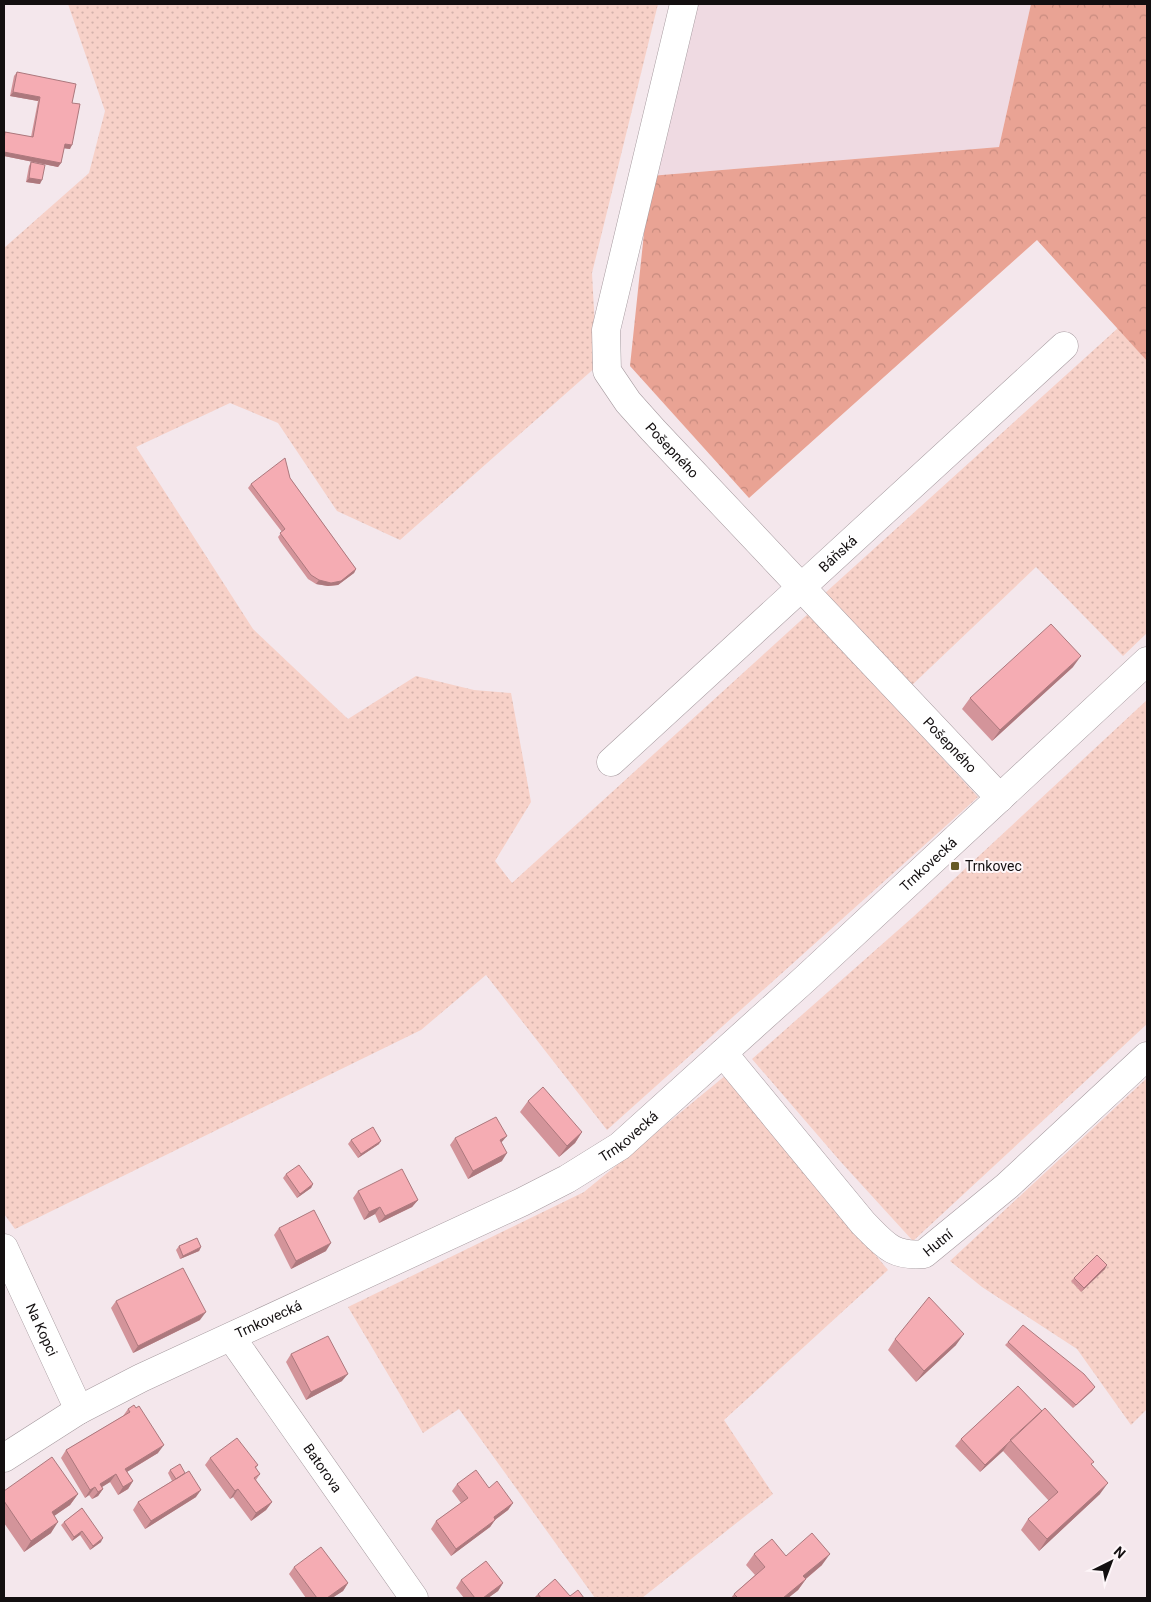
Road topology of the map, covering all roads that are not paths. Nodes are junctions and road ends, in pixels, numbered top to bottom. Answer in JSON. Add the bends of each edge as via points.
{"nodes":[{"id":1,"x":684,"y":4,"type":"edge"},
{"id":2,"x":1064,"y":346,"type":"dead end"},
{"id":3,"x":801,"y":587,"type":"junction"},
{"id":4,"x":1147,"y":661,"type":"edge"},
{"id":5,"x":611,"y":762,"type":"dead end"},
{"id":6,"x":1000,"y":798,"type":"junction"},
{"id":7,"x":722,"y":1053,"type":"junction"},
{"id":8,"x":1147,"y":1056,"type":"edge"},
{"id":9,"x":4,"y":1249,"type":"edge"},
{"id":10,"x":231,"y":1337,"type":"junction"},
{"id":11,"x":79,"y":1410,"type":"junction"},
{"id":12,"x":4,"y":1458,"type":"edge"},
{"id":13,"x":414,"y":1598,"type":"edge"}],
"edges":[{"from":1,"to":3,"type":"street","name":"Pošepného","via":[[606,330],[607,371],[653,430]]},
{"from":2,"to":3,"type":"street","name":"Báňská"},
{"from":3,"to":5,"type":"street","name":"Báňská"},
{"from":3,"to":6,"type":"street","name":"Pošepného"},
{"from":4,"to":6,"type":"street","name":"Trnkovecká"},
{"from":6,"to":7,"type":"street","name":"Trnkovecká"},
{"from":7,"to":8,"type":"street","name":"Hutní","via":[[863,1223],[889,1248],[907,1256],[924,1254],[1008,1186]]},
{"from":7,"to":10,"type":"street","name":"Trnkovecká","via":[[620,1146],[567,1179]]},
{"from":9,"to":11,"type":"street","name":"Na Kopci"},
{"from":10,"to":11,"type":"street","name":"Trnkovecká"},
{"from":10,"to":13,"type":"street","name":"Batorova"},
{"from":11,"to":12,"type":"street","name":"Trnkovecká"}]}
